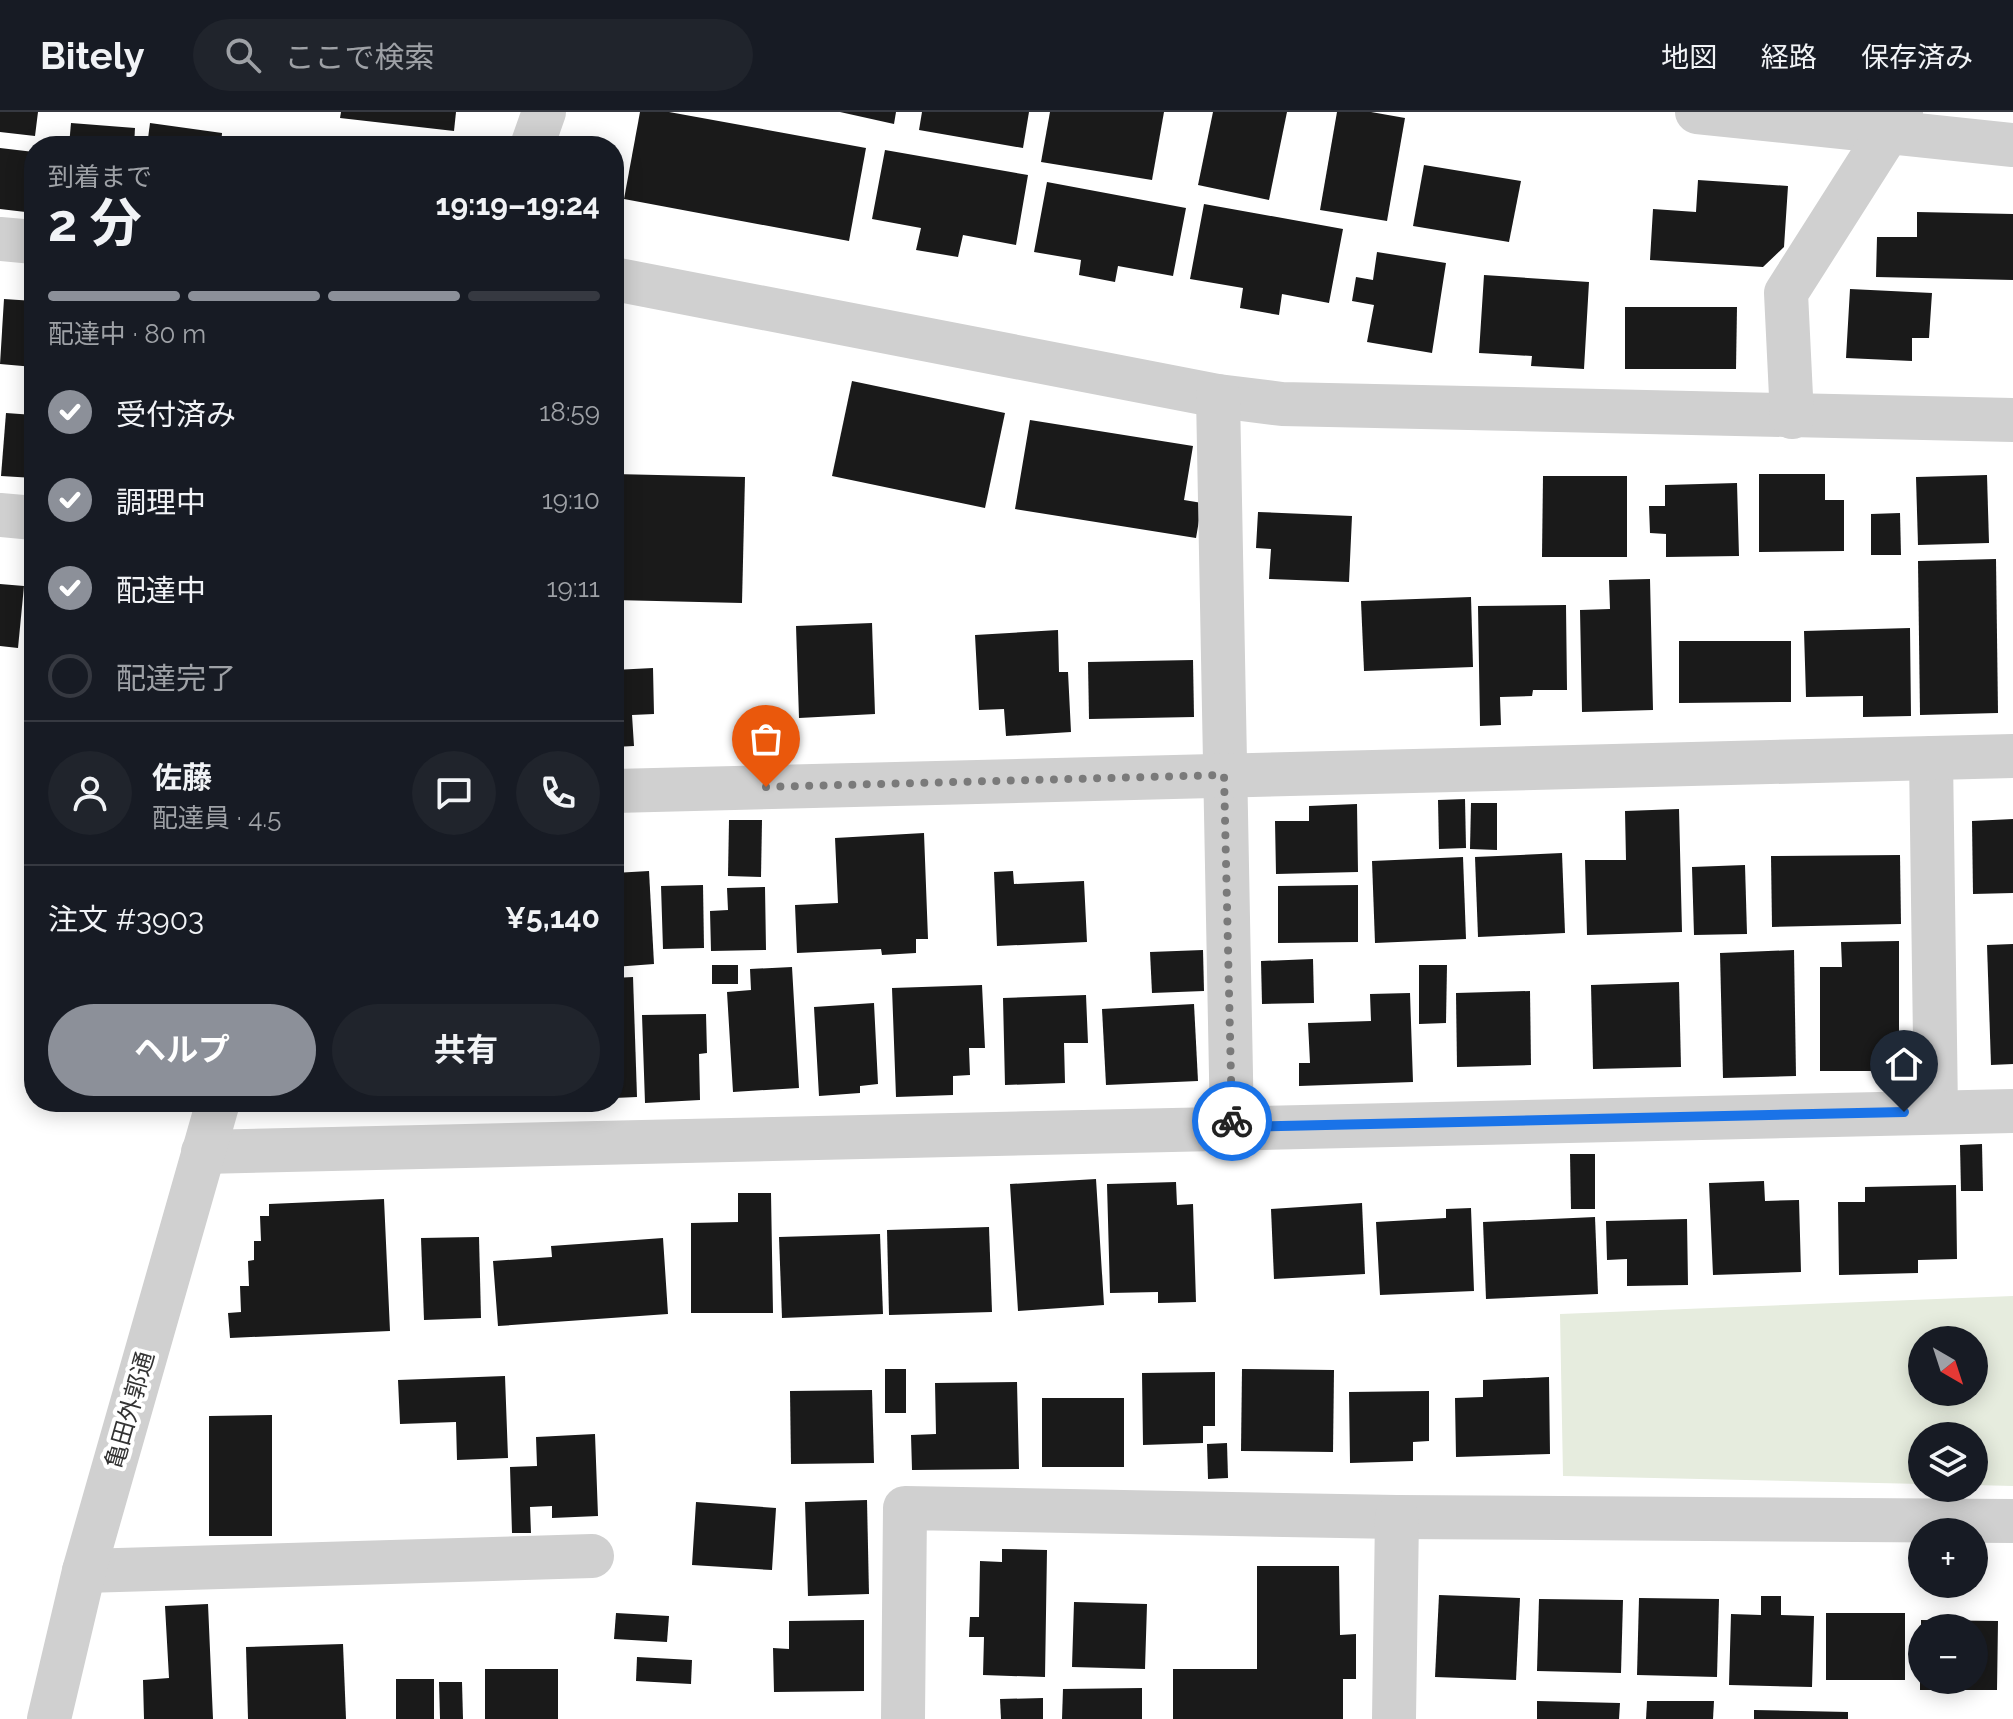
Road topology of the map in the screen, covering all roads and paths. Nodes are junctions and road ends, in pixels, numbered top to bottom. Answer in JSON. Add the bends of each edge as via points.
{"nodes":[{"id":1,"x":544,"y":112,"type":"edge"},
{"id":2,"x":1697,"y":112,"type":"edge"},
{"id":3,"x":1893,"y":123,"type":"edge"},
{"id":4,"x":536,"y":136,"type":"edge"},
{"id":5,"x":2013,"y":145,"type":"edge"},
{"id":6,"x":0,"y":239,"type":"edge"},
{"id":7,"x":24,"y":241,"type":"edge"},
{"id":8,"x":624,"y":281,"type":"edge"},
{"id":9,"x":1218,"y":396,"type":"junction"},
{"id":10,"x":1792,"y":417,"type":"junction"},
{"id":11,"x":2013,"y":420,"type":"edge"},
{"id":12,"x":0,"y":515,"type":"edge"},
{"id":13,"x":24,"y":517,"type":"edge"},
{"id":14,"x":2013,"y":756,"type":"edge"},
{"id":15,"x":1931,"y":758,"type":"junction"},
{"id":16,"x":1224,"y":775,"type":"junction"},
{"id":17,"x":624,"y":791,"type":"edge"},
{"id":18,"x":1936,"y":1111,"type":"junction"},
{"id":19,"x":2013,"y":1111,"type":"edge"},
{"id":20,"x":215,"y":1112,"type":"edge"},
{"id":21,"x":1232,"y":1127,"type":"junction"},
{"id":22,"x":203,"y":1152,"type":"junction"},
{"id":23,"x":1397,"y":1517,"type":"junction"},
{"id":24,"x":2013,"y":1521,"type":"edge"},
{"id":25,"x":592,"y":1556,"type":"dead end"},
{"id":26,"x":84,"y":1571,"type":"junction"},
{"id":27,"x":49,"y":1719,"type":"edge"},
{"id":28,"x":903,"y":1719,"type":"edge"},
{"id":29,"x":1394,"y":1719,"type":"edge"}],
"edges":[{"from":1,"to":4,"type":"street"},
{"from":2,"to":3,"type":"street"},
{"from":3,"to":5,"type":"street"},
{"from":3,"to":10,"type":"street","via":[[1786,293]]},
{"from":6,"to":7,"type":"street"},
{"from":8,"to":9,"type":"street"},
{"from":9,"to":10,"type":"street","via":[[1282,404]]},
{"from":9,"to":16,"type":"street"},
{"from":10,"to":11,"type":"street"},
{"from":12,"to":13,"type":"street"},
{"from":14,"to":15,"type":"street"},
{"from":15,"to":16,"type":"street"},
{"from":15,"to":18,"type":"street"},
{"from":16,"to":17,"type":"street"},
{"from":16,"to":21,"type":"street"},
{"from":18,"to":19,"type":"street"},
{"from":18,"to":21,"type":"street"},
{"from":20,"to":22,"type":"street","name":"亀田外郭通"},
{"from":21,"to":22,"type":"street"},
{"from":22,"to":26,"type":"street","name":"亀田外郭通"},
{"from":23,"to":24,"type":"street"},
{"from":23,"to":28,"type":"street","via":[[905,1508]]},
{"from":23,"to":29,"type":"street"},
{"from":25,"to":26,"type":"street"},
{"from":26,"to":27,"type":"street","name":"亀田外郭通"}]}
